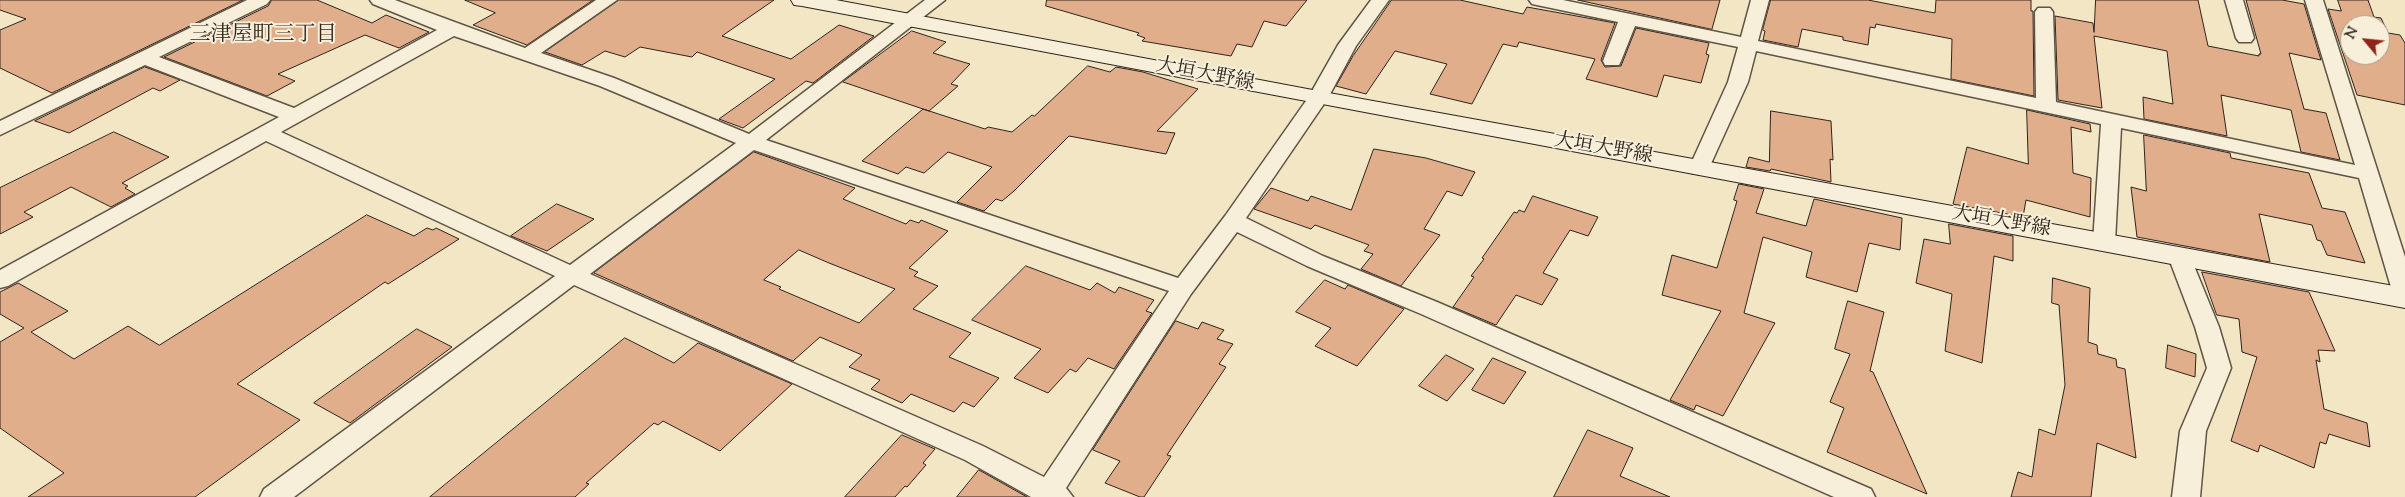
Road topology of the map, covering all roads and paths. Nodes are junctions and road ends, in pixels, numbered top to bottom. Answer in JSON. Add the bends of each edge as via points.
{"nodes":[{"id":1,"x":261,"y":0,"type":"edge"},
{"id":2,"x":379,"y":0,"type":"edge"},
{"id":3,"x":608,"y":0,"type":"edge"},
{"id":4,"x":802,"y":0,"type":"edge"},
{"id":5,"x":936,"y":0,"type":"edge"},
{"id":6,"x":1380,"y":0,"type":"edge"},
{"id":7,"x":1538,"y":0,"type":"edge"},
{"id":8,"x":1760,"y":0,"type":"edge"},
{"id":9,"x":2234,"y":0,"type":"edge"},
{"id":10,"x":2314,"y":0,"type":"edge"},
{"id":11,"x":1608,"y":7,"type":"edge"},
{"id":12,"x":2044,"y":12,"type":"dead end"},
{"id":13,"x":1628,"y":19,"type":"junction"},
{"id":14,"x":907,"y":20,"type":"junction"},
{"id":15,"x":452,"y":29,"type":"junction"},
{"id":16,"x":2245,"y":38,"type":"dead end"},
{"id":17,"x":1749,"y":45,"type":"junction"},
{"id":18,"x":526,"y":54,"type":"junction"},
{"id":19,"x":144,"y":58,"type":"junction"},
{"id":20,"x":1612,"y":60,"type":"dead end"},
{"id":21,"x":1318,"y":98,"type":"junction"},
{"id":22,"x":2046,"y":107,"type":"junction"},
{"id":23,"x":296,"y":116,"type":"junction"},
{"id":24,"x":2111,"y":120,"type":"junction"},
{"id":25,"x":0,"y":129,"type":"edge"},
{"id":26,"x":266,"y":133,"type":"junction"},
{"id":27,"x":751,"y":142,"type":"junction"},
{"id":28,"x":1700,"y":168,"type":"junction"},
{"id":29,"x":2370,"y":174,"type":"junction"},
{"id":30,"x":1233,"y":221,"type":"junction"},
{"id":31,"x":2104,"y":242,"type":"junction"},
{"id":32,"x":2179,"y":256,"type":"junction"},
{"id":33,"x":572,"y":275,"type":"junction"},
{"id":34,"x":0,"y":280,"type":"edge"},
{"id":35,"x":1184,"y":288,"type":"junction"},
{"id":36,"x":2405,"y":296,"type":"edge"},
{"id":37,"x":1051,"y":495,"type":"edge"},
{"id":38,"x":274,"y":497,"type":"edge"},
{"id":39,"x":1861,"y":497,"type":"edge"},
{"id":40,"x":2186,"y":497,"type":"edge"}],
"edges":[{"from":1,"to":19,"type":"street"},
{"from":2,"to":15,"type":"street"},
{"from":3,"to":18,"type":"street"},
{"from":4,"to":14,"type":"main road","name":"大垣大野線"},
{"from":5,"to":14,"type":"street"},
{"from":6,"to":21,"type":"street","via":[[1347,45]]},
{"from":7,"to":11,"type":"street"},
{"from":8,"to":17,"type":"street"},
{"from":9,"to":16,"type":"street"},
{"from":10,"to":29,"type":"street"},
{"from":11,"to":13,"type":"street"},
{"from":12,"to":22,"type":"street"},
{"from":13,"to":17,"type":"street"},
{"from":13,"to":20,"type":"street"},
{"from":14,"to":21,"type":"main road","name":"大垣大野線"},
{"from":14,"to":27,"type":"street"},
{"from":15,"to":18,"type":"street"},
{"from":15,"to":23,"type":"street"},
{"from":17,"to":22,"type":"street"},
{"from":17,"to":28,"type":"street","via":[[1738,82]]},
{"from":18,"to":27,"type":"street","via":[[606,82]]},
{"from":19,"to":23,"type":"street"},
{"from":19,"to":25,"type":"street"},
{"from":21,"to":28,"type":"main road","name":"大垣大野線"},
{"from":21,"to":30,"type":"street"},
{"from":22,"to":24,"type":"street"},
{"from":23,"to":26,"type":"street"},
{"from":24,"to":29,"type":"street"},
{"from":24,"to":31,"type":"street"},
{"from":26,"to":33,"type":"street"},
{"from":26,"to":34,"type":"street"},
{"from":27,"to":33,"type":"street"},
{"from":27,"to":35,"type":"street"},
{"from":28,"to":31,"type":"main road","name":"大垣大野線"},
{"from":29,"to":36,"type":"street"},
{"from":30,"to":35,"type":"street"},
{"from":30,"to":39,"type":"street","via":[[1315,261]]},
{"from":31,"to":32,"type":"main road","name":"大垣大野線"},
{"from":32,"to":36,"type":"main road","name":"大垣大野線"},
{"from":32,"to":40,"type":"street","via":[[2208,327],[2219,368],[2193,432]]},
{"from":33,"to":37,"type":"street","via":[[974,453]]},
{"from":33,"to":38,"type":"street"},
{"from":35,"to":37,"type":"street"}]}
